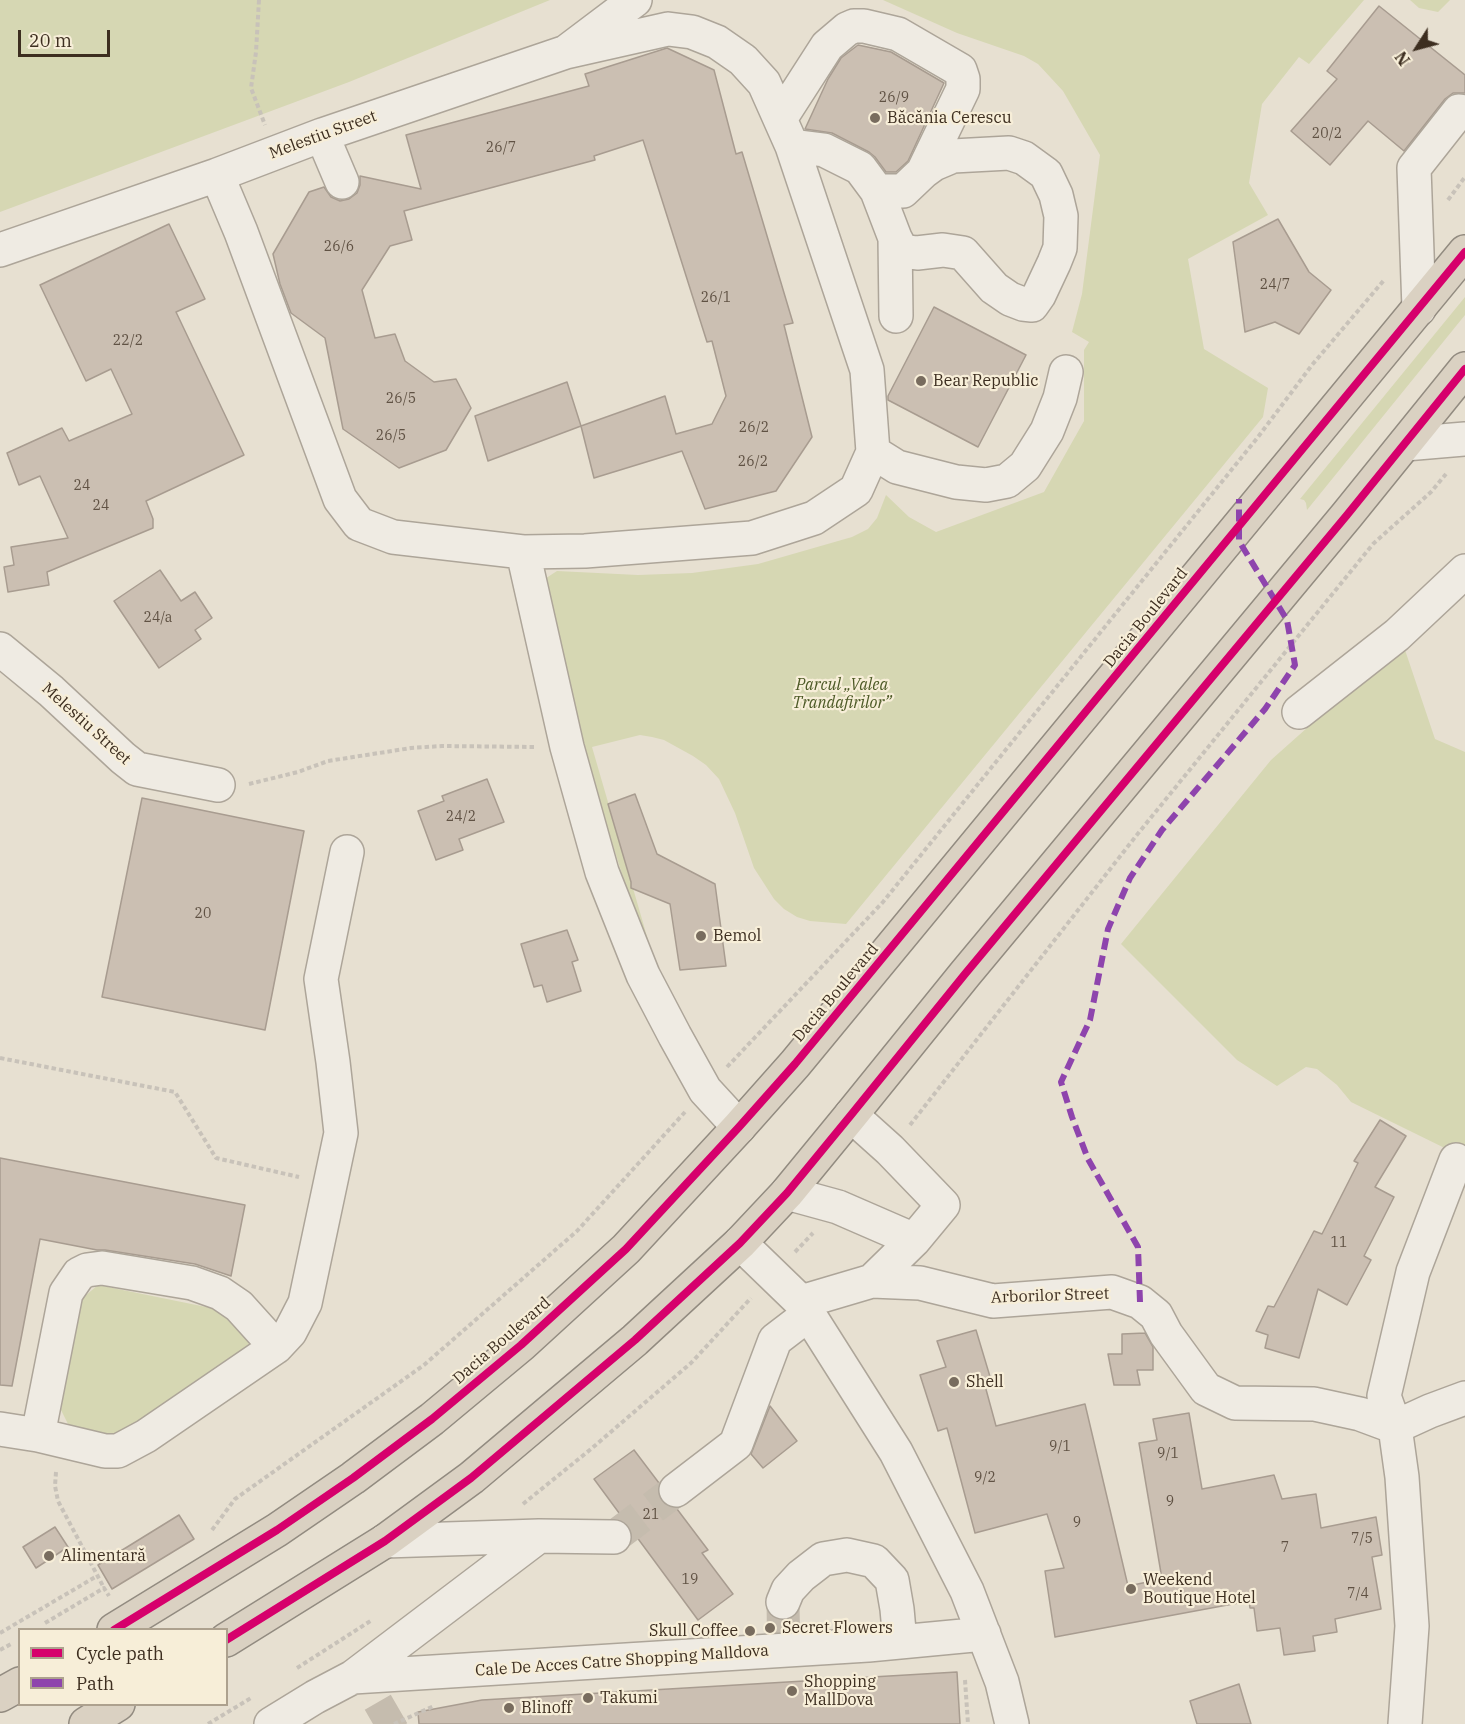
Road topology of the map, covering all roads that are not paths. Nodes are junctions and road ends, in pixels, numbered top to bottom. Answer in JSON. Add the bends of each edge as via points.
{"nodes":[{"id":1,"x":635,"y":0,"type":"edge"},
{"id":2,"x":566,"y":52,"type":"junction"},
{"id":3,"x":1465,"y":112,"type":"edge"},
{"id":4,"x":786,"y":133,"type":"junction"},
{"id":5,"x":322,"y":135,"type":"junction"},
{"id":6,"x":923,"y":172,"type":"junction"},
{"id":7,"x":217,"y":175,"type":"junction"},
{"id":8,"x":342,"y":182,"type":"dead end"},
{"id":9,"x":877,"y":191,"type":"junction"},
{"id":10,"x":894,"y":238,"type":"junction"},
{"id":11,"x":0,"y":250,"type":"edge"},
{"id":12,"x":1465,"y":252,"type":"edge"},
{"id":13,"x":1419,"y":309,"type":"junction"},
{"id":14,"x":896,"y":316,"type":"dead end"},
{"id":15,"x":1465,"y":369,"type":"edge"},
{"id":16,"x":1066,"y":372,"type":"dead end"},
{"id":17,"x":1405,"y":444,"type":"junction"},
{"id":18,"x":873,"y":452,"type":"junction"},
{"id":19,"x":1458,"y":453,"type":"edge"},
{"id":20,"x":523,"y":552,"type":"junction"},
{"id":21,"x":1465,"y":571,"type":"edge"},
{"id":22,"x":0,"y":649,"type":"edge"},
{"id":23,"x":1299,"y":712,"type":"dead end"},
{"id":24,"x":218,"y":785,"type":"road end"},
{"id":25,"x":347,"y":852,"type":"dead end"},
{"id":26,"x":851,"y":1115,"type":"junction"},
{"id":27,"x":739,"y":1127,"type":"junction"},
{"id":28,"x":1456,"y":1160,"type":"dead end"},
{"id":29,"x":787,"y":1193,"type":"junction"},
{"id":30,"x":914,"y":1240,"type":"junction"},
{"id":31,"x":740,"y":1243,"type":"junction"},
{"id":32,"x":872,"y":1281,"type":"junction"},
{"id":33,"x":805,"y":1308,"type":"junction"},
{"id":34,"x":276,"y":1347,"type":"junction"},
{"id":35,"x":1465,"y":1398,"type":"edge"},
{"id":36,"x":1395,"y":1427,"type":"junction"},
{"id":37,"x":0,"y":1429,"type":"edge"},
{"id":38,"x":38,"y":1435,"type":"junction"},
{"id":39,"x":676,"y":1490,"type":"tunnel mouth"},
{"id":40,"x":539,"y":1536,"type":"junction"},
{"id":41,"x":614,"y":1538,"type":"tunnel mouth"},
{"id":42,"x":385,"y":1541,"type":"junction"},
{"id":43,"x":783,"y":1602,"type":"tunnel mouth"},
{"id":44,"x":116,"y":1628,"type":"edge"},
{"id":45,"x":984,"y":1634,"type":"junction"},
{"id":46,"x":228,"y":1639,"type":"edge"},
{"id":47,"x":900,"y":1642,"type":"junction"},
{"id":48,"x":353,"y":1677,"type":"junction"},
{"id":49,"x":18,"y":1685,"type":"edge"},
{"id":50,"x":0,"y":1695,"type":"edge"},
{"id":51,"x":115,"y":1706,"type":"edge"},
{"id":52,"x":86,"y":1724,"type":"edge"},
{"id":53,"x":271,"y":1724,"type":"edge"},
{"id":54,"x":1012,"y":1724,"type":"edge"},
{"id":55,"x":1406,"y":1724,"type":"edge"}],
"edges":[{"from":1,"to":2,"type":"street","name":"Melestiu Street"},
{"from":2,"to":4,"type":"street","via":[[668,29],[692,32],[717,42],[743,60],[764,83]]},
{"from":2,"to":5,"type":"street","name":"Melestiu Street"},
{"from":3,"to":13,"type":"street","via":[[1459,111],[1414,168]]},
{"from":4,"to":6,"type":"street","via":[[827,46],[854,26],[898,34],[960,70],[963,79],[963,89]]},
{"from":4,"to":9,"type":"street","via":[[860,168]]},
{"from":4,"to":18,"type":"street","via":[[867,370]]},
{"from":5,"to":7,"type":"street","name":"Melestiu Street"},
{"from":5,"to":8,"type":"street"},
{"from":6,"to":9,"type":"street","via":[[903,191]]},
{"from":6,"to":10,"type":"street","via":[[953,156],[1009,153],[1047,174],[1061,216],[1060,248],[1054,263],[1032,305],[1023,304],[994,288],[963,253],[902,251]]},
{"from":7,"to":11,"type":"street","name":"Melestiu Street"},
{"from":7,"to":20,"type":"street","via":[[340,499],[359,524],[393,537]]},
{"from":9,"to":10,"type":"street"},
{"from":10,"to":14,"type":"street"},
{"from":12,"to":13,"type":"highway","name":"Dacia Boulevard"},
{"from":13,"to":27,"type":"highway","name":"Dacia Boulevard"},
{"from":15,"to":17,"type":"highway"},
{"from":16,"to":18,"type":"street","via":[[1047,431],[1025,466],[1007,481],[986,485],[956,482],[897,467]]},
{"from":17,"to":19,"type":"street"},
{"from":17,"to":26,"type":"highway"},
{"from":18,"to":20,"type":"street","via":[[856,490],[814,518],[752,538]]},
{"from":20,"to":27,"type":"street","via":[[567,747],[602,872],[642,975],[705,1090]]},
{"from":21,"to":23,"type":"street","via":[[1397,635]]},
{"from":22,"to":24,"type":"street","name":"Melestiu Street","via":[[137,769]]},
{"from":25,"to":34,"type":"street","via":[[321,979],[340,1133],[304,1303],[290,1332]]},
{"from":26,"to":29,"type":"highway"},
{"from":26,"to":30,"type":"street","via":[[943,1205]]},
{"from":27,"to":44,"type":"highway","name":"Dacia Boulevard","via":[[626,1249],[521,1345],[432,1419],[277,1530]]},
{"from":28,"to":36,"type":"street","via":[[1413,1272],[1384,1396]]},
{"from":29,"to":30,"type":"street","via":[[838,1207]]},
{"from":29,"to":31,"type":"highway"},
{"from":30,"to":32,"type":"street"},
{"from":31,"to":33,"type":"street"},
{"from":31,"to":42,"type":"highway","via":[[544,1418]]},
{"from":32,"to":33,"type":"street","name":"Arborilor Street"},
{"from":32,"to":36,"type":"street","name":"Arborilor Street","via":[[920,1283],[993,1301],[1112,1292],[1140,1302],[1156,1315],[1206,1389],[1235,1402],[1314,1404],[1360,1413]]},
{"from":33,"to":39,"type":"street","via":[[775,1340],[736,1444]]},
{"from":33,"to":45,"type":"street","via":[[896,1452],[967,1590]]},
{"from":34,"to":38,"type":"street","via":[[118,1451]]},
{"from":34,"to":38,"type":"street","via":[[240,1306],[220,1293],[192,1282],[102,1268],[87,1270],[79,1274],[66,1293]]},
{"from":35,"to":36,"type":"street"},
{"from":36,"to":55,"type":"street","via":[[1412,1626]]},
{"from":37,"to":38,"type":"street"},
{"from":40,"to":41,"type":"street"},
{"from":40,"to":42,"type":"street"},
{"from":40,"to":48,"type":"street"},
{"from":42,"to":46,"type":"highway"},
{"from":43,"to":47,"type":"street","via":[[801,1576],[823,1560],[847,1555],[874,1561],[892,1580]]},
{"from":45,"to":47,"type":"street","name":"Cale De Acces Catre Shopping Malldova"},
{"from":45,"to":54,"type":"street"},
{"from":47,"to":48,"type":"street","name":"Cale De Acces Catre Shopping Malldova"},
{"from":48,"to":53,"type":"street","name":"Cale De Acces Catre Shopping Malldova"},
{"from":49,"to":50,"type":"highway"},
{"from":51,"to":52,"type":"highway"}]}
